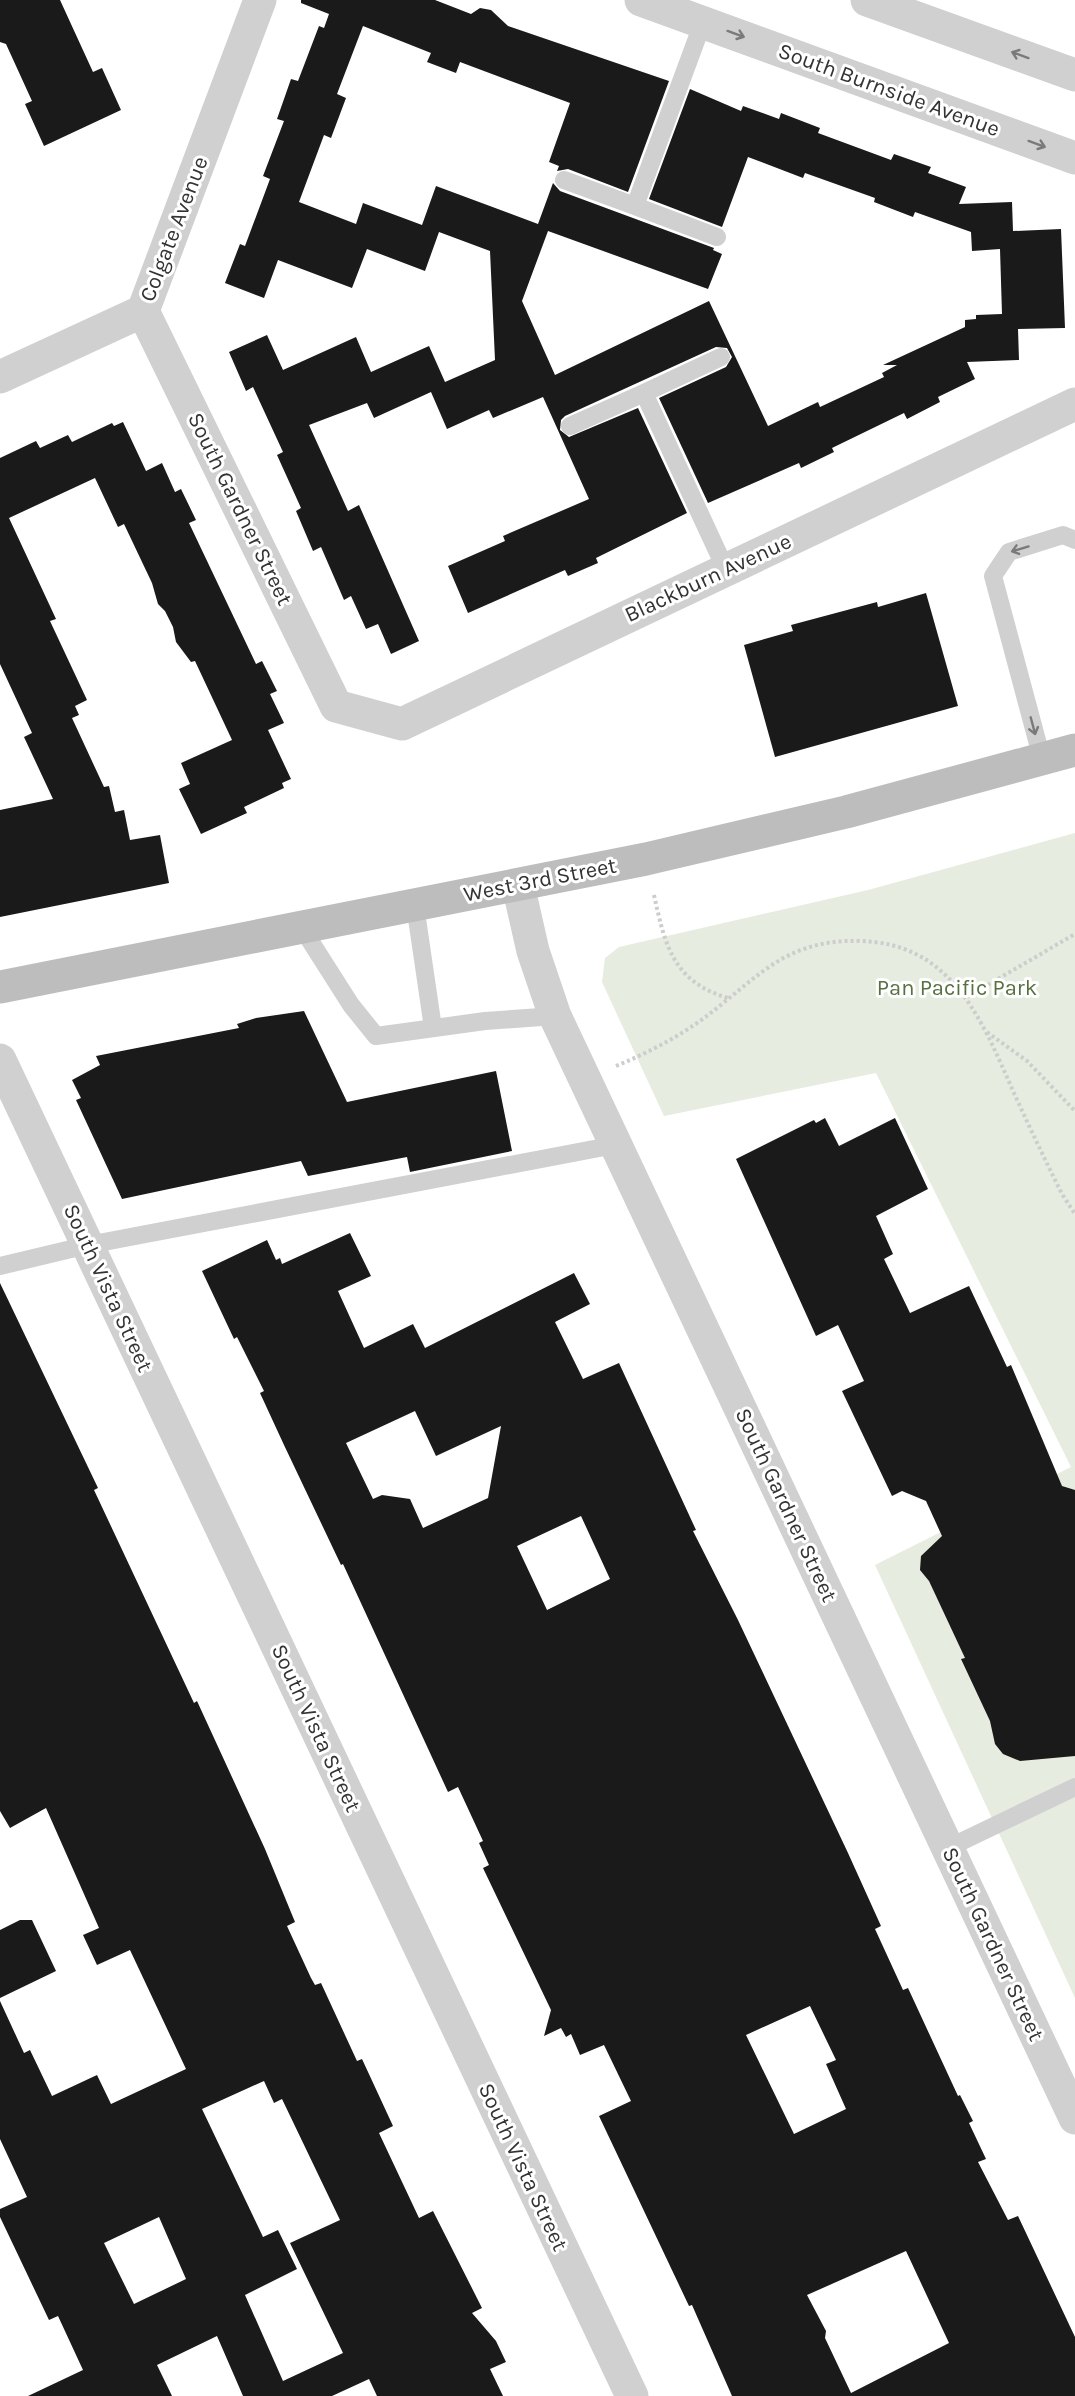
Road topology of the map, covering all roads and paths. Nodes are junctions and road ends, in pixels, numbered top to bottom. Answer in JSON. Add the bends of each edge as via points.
{"nodes":[{"id":1,"x":260,"y":0,"type":"edge"},
{"id":2,"x":641,"y":0,"type":"edge"},
{"id":3,"x":867,"y":0,"type":"edge"},
{"id":4,"x":707,"y":11,"type":"edge"},
{"id":5,"x":1075,"y":75,"type":"edge"},
{"id":6,"x":1075,"y":158,"type":"edge"},
{"id":7,"x":564,"y":180,"type":"dead end"},
{"id":8,"x":635,"y":206,"type":"junction"},
{"id":9,"x":717,"y":237,"type":"dead end"},
{"id":10,"x":143,"y":311,"type":"junction"},
{"id":11,"x":721,"y":357,"type":"dead end"},
{"id":12,"x":0,"y":377,"type":"edge"},
{"id":13,"x":644,"y":393,"type":"junction"},
{"id":14,"x":1075,"y":404,"type":"edge"},
{"id":15,"x":570,"y":426,"type":"dead end"},
{"id":16,"x":1075,"y":540,"type":"edge"},
{"id":17,"x":726,"y":570,"type":"junction"},
{"id":18,"x":336,"y":706,"type":"joint"},
{"id":19,"x":1075,"y":750,"type":"edge"},
{"id":20,"x":1041,"y":759,"type":"junction"},
{"id":21,"x":646,"y":859,"type":"junction"},
{"id":22,"x":518,"y":885,"type":"junction"},
{"id":23,"x":415,"y":905,"type":"junction"},
{"id":24,"x":302,"y":928,"type":"junction"},
{"id":25,"x":1075,"y":934,"type":"edge"},
{"id":26,"x":0,"y":987,"type":"edge"},
{"id":27,"x":967,"y":997,"type":"junction"},
{"id":28,"x":729,"y":998,"type":"junction"},
{"id":29,"x":555,"y":1016,"type":"junction"},
{"id":30,"x":433,"y":1028,"type":"junction"},
{"id":31,"x":987,"y":1031,"type":"junction"},
{"id":32,"x":0,"y":1059,"type":"edge"},
{"id":33,"x":584,"y":1079,"type":"junction"},
{"id":34,"x":1075,"y":1112,"type":"edge"},
{"id":35,"x":615,"y":1145,"type":"junction"},
{"id":36,"x":1075,"y":1214,"type":"edge"},
{"id":37,"x":88,"y":1245,"type":"junction"},
{"id":38,"x":0,"y":1266,"type":"edge"},
{"id":39,"x":1075,"y":1787,"type":"edge"},
{"id":40,"x":948,"y":1848,"type":"junction"},
{"id":41,"x":1075,"y":2118,"type":"edge"},
{"id":42,"x":632,"y":2396,"type":"edge"}],
"edges":[{"from":1,"to":10,"type":"street","name":"Colgate Avenue"},
{"from":2,"to":4,"type":"street","name":"South Burnside Avenue"},
{"from":5,"to":3,"type":"street","one_way":true},
{"from":4,"to":6,"type":"street","name":"South Burnside Avenue","one_way":true},
{"from":4,"to":8,"type":"lane"},
{"from":7,"to":8,"type":"lane"},
{"from":8,"to":9,"type":"lane"},
{"from":10,"to":12,"type":"street","name":"Colgate Avenue"},
{"from":10,"to":18,"type":"street","name":"South Gardner Street"},
{"from":11,"to":13,"type":"lane"},
{"from":13,"to":15,"type":"lane"},
{"from":13,"to":17,"type":"lane"},
{"from":14,"to":17,"type":"street","name":"Blackburn Avenue"},
{"from":16,"to":20,"type":"lane","one_way":true,"via":[[1063,535],[1009,552],[993,576]]},
{"from":17,"to":18,"type":"street","name":"Blackburn Avenue","via":[[402,724]]},
{"from":19,"to":20,"type":"main road","name":"West 3rd Street"},
{"from":20,"to":21,"type":"main road","name":"West 3rd Street","via":[[846,812]]},
{"from":21,"to":22,"type":"main road","name":"West 3rd Street"},
{"from":21,"to":28,"type":"path","via":[[665,943],[673,959],[699,985]]},
{"from":22,"to":23,"type":"main road","name":"West 3rd Street"},
{"from":22,"to":29,"type":"street","name":"South Gardner Street","via":[[533,951]]},
{"from":23,"to":24,"type":"main road","name":"West 3rd Street"},
{"from":23,"to":30,"type":"lane"},
{"from":24,"to":26,"type":"main road","name":"West 3rd Street"},
{"from":24,"to":30,"type":"lane","via":[[351,1005],[376,1036]]},
{"from":25,"to":27,"type":"path"},
{"from":27,"to":28,"type":"path","via":[[928,960],[901,948],[873,941],[838,940],[807,947],[780,960]]},
{"from":27,"to":31,"type":"path"},
{"from":28,"to":33,"type":"path","via":[[666,1042]]},
{"from":29,"to":30,"type":"lane"},
{"from":29,"to":33,"type":"street","name":"South Gardner Street"},
{"from":31,"to":34,"type":"path","via":[[1027,1061]]},
{"from":31,"to":36,"type":"path","via":[[1062,1194]]},
{"from":32,"to":37,"type":"street","name":"South Vista Street"},
{"from":33,"to":35,"type":"street","name":"South Gardner Street"},
{"from":35,"to":37,"type":"lane"},
{"from":35,"to":40,"type":"street","name":"South Gardner Street"},
{"from":37,"to":38,"type":"lane"},
{"from":37,"to":42,"type":"street","name":"South Vista Street"},
{"from":39,"to":40,"type":"lane"},
{"from":40,"to":41,"type":"street","name":"South Gardner Street"}]}
